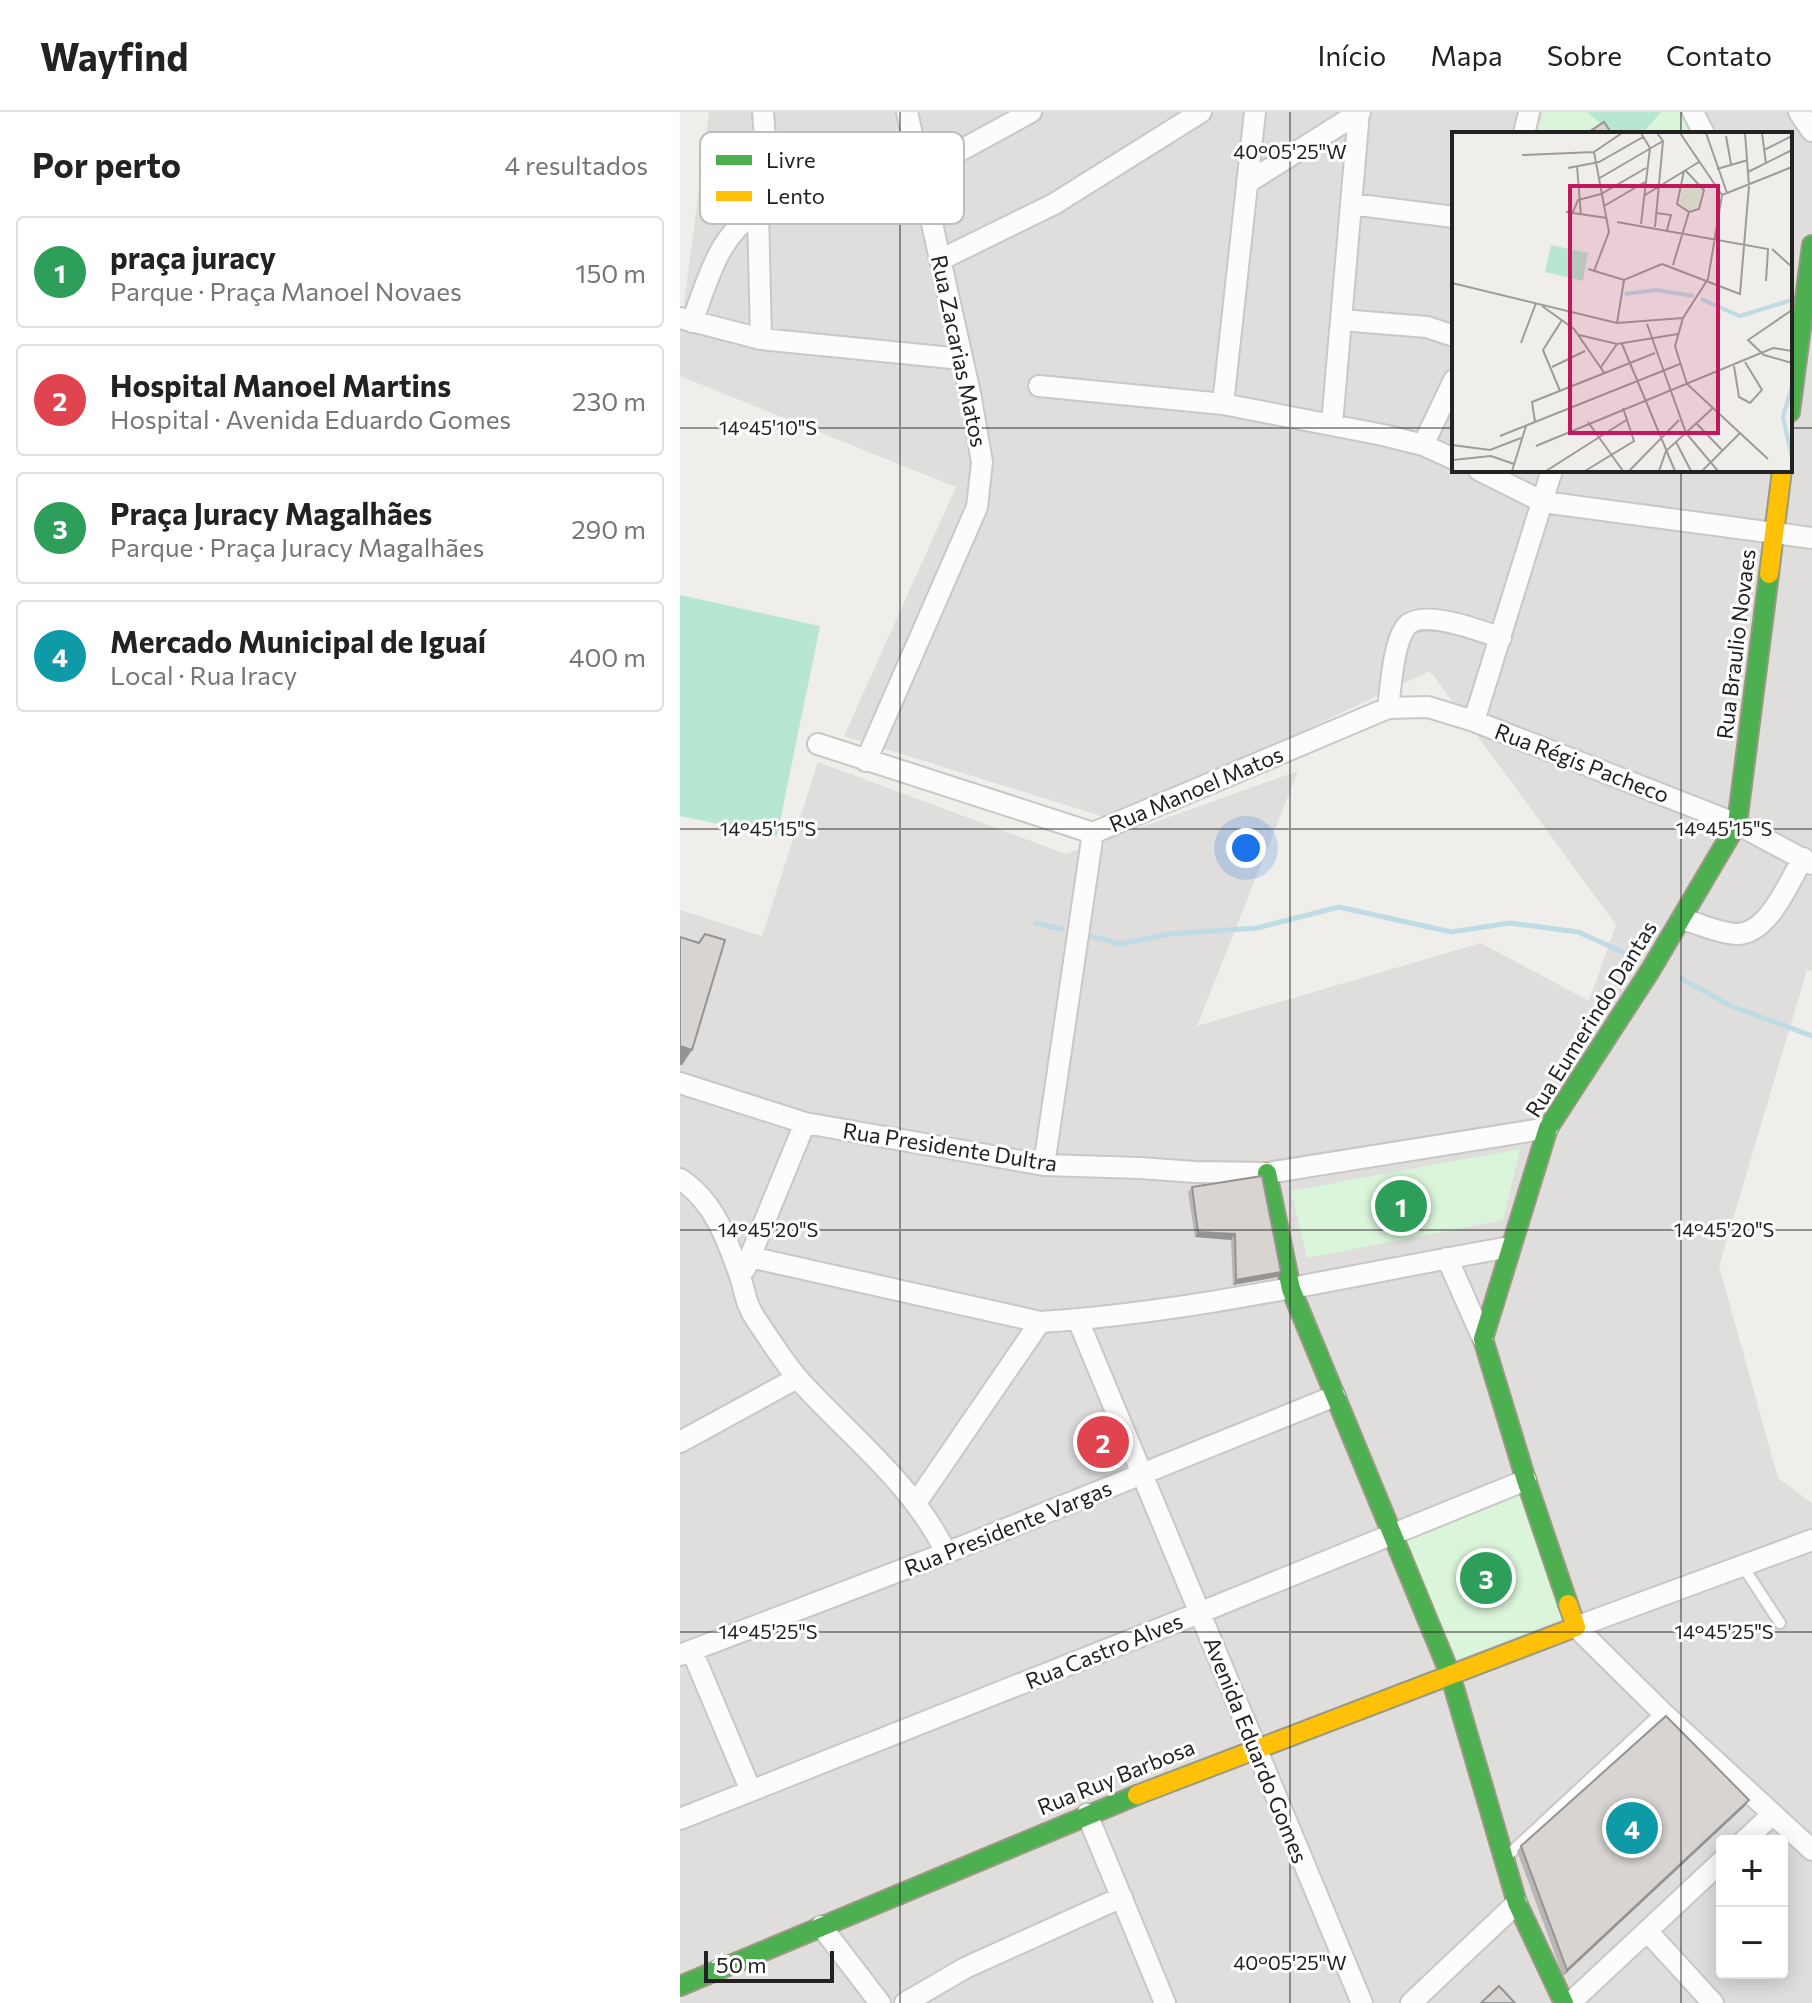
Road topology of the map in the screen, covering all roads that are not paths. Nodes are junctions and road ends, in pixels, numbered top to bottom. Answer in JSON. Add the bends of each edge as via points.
{"nodes":[{"id":1,"x":763,"y":112,"type":"edge"},
{"id":2,"x":907,"y":112,"type":"edge"},
{"id":3,"x":1031,"y":112,"type":"edge"},
{"id":4,"x":1201,"y":112,"type":"edge"},
{"id":5,"x":1255,"y":112,"type":"edge"},
{"id":6,"x":1359,"y":112,"type":"edge"},
{"id":7,"x":1529,"y":112,"type":"edge"},
{"id":8,"x":1693,"y":112,"type":"edge"},
{"id":9,"x":1799,"y":112,"type":"edge"},
{"id":10,"x":1812,"y":131,"type":"edge"},
{"id":11,"x":765,"y":132,"type":"edge"},
{"id":12,"x":912,"y":132,"type":"edge"},
{"id":13,"x":1524,"y":132,"type":"edge"},
{"id":14,"x":1703,"y":132,"type":"edge"},
{"id":15,"x":964,"y":149,"type":"edge"},
{"id":16,"x":1247,"y":183,"type":"junction"},
{"id":17,"x":1351,"y":204,"type":"junction"},
{"id":18,"x":1452,"y":217,"type":"edge"},
{"id":19,"x":739,"y":224,"type":"edge"},
{"id":20,"x":758,"y":224,"type":"edge"},
{"id":21,"x":932,"y":224,"type":"edge"},
{"id":22,"x":1812,"y":245,"type":"edge"},
{"id":23,"x":940,"y":260,"type":"junction"},
{"id":24,"x":686,"y":320,"type":"edge"},
{"id":25,"x":1341,"y":320,"type":"junction"},
{"id":26,"x":1452,"y":335,"type":"edge"},
{"id":27,"x":761,"y":339,"type":"junction"},
{"id":28,"x":962,"y":359,"type":"junction"},
{"id":29,"x":1452,"y":384,"type":"edge"},
{"id":30,"x":1039,"y":386,"type":"dead end"},
{"id":31,"x":1792,"y":397,"type":"edge"},
{"id":32,"x":1223,"y":404,"type":"junction"},
{"id":33,"x":1332,"y":424,"type":"junction"},
{"id":34,"x":1423,"y":445,"type":"junction"},
{"id":35,"x":1452,"y":458,"type":"edge"},
{"id":36,"x":1483,"y":472,"type":"edge"},
{"id":37,"x":1551,"y":472,"type":"edge"},
{"id":38,"x":1782,"y":472,"type":"edge"},
{"id":39,"x":1543,"y":502,"type":"junction"},
{"id":40,"x":1774,"y":533,"type":"junction"},
{"id":41,"x":1812,"y":538,"type":"edge"},
{"id":42,"x":1501,"y":638,"type":"junction"},
{"id":43,"x":1388,"y":708,"type":"junction"},
{"id":44,"x":1474,"y":721,"type":"junction"},
{"id":45,"x":818,"y":744,"type":"dead end"},
{"id":46,"x":866,"y":761,"type":"junction"},
{"id":47,"x":1737,"y":824,"type":"junction"},
{"id":48,"x":1093,"y":833,"type":"junction"},
{"id":49,"x":1807,"y":861,"type":"edge"},
{"id":50,"x":1682,"y":919,"type":"junction"},
{"id":51,"x":683,"y":1084,"type":"edge"},
{"id":52,"x":805,"y":1123,"type":"junction"},
{"id":53,"x":1548,"y":1128,"type":"junction"},
{"id":54,"x":1044,"y":1165,"type":"junction"},
{"id":55,"x":1268,"y":1178,"type":"junction"},
{"id":56,"x":680,"y":1179,"type":"edge"},
{"id":57,"x":1510,"y":1247,"type":"junction"},
{"id":58,"x":750,"y":1257,"type":"junction"},
{"id":59,"x":1447,"y":1258,"type":"junction"},
{"id":60,"x":741,"y":1280,"type":"junction"},
{"id":61,"x":1291,"y":1289,"type":"junction"},
{"id":62,"x":1078,"y":1320,"type":"junction"},
{"id":63,"x":1040,"y":1322,"type":"junction"},
{"id":64,"x":1483,"y":1339,"type":"junction"},
{"id":65,"x":797,"y":1378,"type":"junction"},
{"id":66,"x":1335,"y":1396,"type":"junction"},
{"id":67,"x":680,"y":1442,"type":"edge"},
{"id":68,"x":1143,"y":1474,"type":"junction"},
{"id":69,"x":1526,"y":1480,"type":"junction"},
{"id":70,"x":916,"y":1503,"type":"junction"},
{"id":71,"x":1391,"y":1535,"type":"junction"},
{"id":72,"x":1812,"y":1540,"type":"edge"},
{"id":73,"x":946,"y":1553,"type":"junction"},
{"id":74,"x":1742,"y":1565,"type":"junction"},
{"id":75,"x":1199,"y":1613,"type":"junction"},
{"id":76,"x":1780,"y":1623,"type":"dead end"},
{"id":77,"x":1576,"y":1627,"type":"junction"},
{"id":78,"x":686,"y":1653,"type":"edge"},
{"id":79,"x":1450,"y":1674,"type":"junction"},
{"id":80,"x":1662,"y":1712,"type":"junction"},
{"id":81,"x":1254,"y":1749,"type":"junction"},
{"id":82,"x":751,"y":1791,"type":"junction"},
{"id":83,"x":1087,"y":1814,"type":"junction"},
{"id":84,"x":1773,"y":1814,"type":"junction"},
{"id":85,"x":680,"y":1819,"type":"edge"},
{"id":86,"x":1750,"y":1835,"type":"edge"},
{"id":87,"x":1812,"y":1850,"type":"edge"},
{"id":88,"x":1505,"y":1857,"type":"junction"},
{"id":89,"x":1716,"y":1867,"type":"edge"},
{"id":90,"x":1122,"y":1897,"type":"junction"},
{"id":91,"x":1517,"y":1903,"type":"junction"},
{"id":92,"x":821,"y":1926,"type":"junction"},
{"id":93,"x":1647,"y":1931,"type":"junction"},
{"id":94,"x":680,"y":1986,"type":"edge"},
{"id":95,"x":880,"y":2003,"type":"edge"},
{"id":96,"x":905,"y":2003,"type":"edge"},
{"id":97,"x":1165,"y":2003,"type":"edge"},
{"id":98,"x":1362,"y":2003,"type":"edge"},
{"id":99,"x":1411,"y":2003,"type":"edge"},
{"id":100,"x":1567,"y":2003,"type":"edge"},
{"id":101,"x":1713,"y":2003,"type":"edge"}],
"edges":[{"from":1,"to":11,"type":"street"},
{"from":2,"to":12,"type":"street","name":"Rua Zacarias Matos"},
{"from":3,"to":15,"type":"street"},
{"from":4,"to":23,"type":"street","via":[[1054,204]]},
{"from":5,"to":16,"type":"street"},
{"from":6,"to":16,"type":"street"},
{"from":6,"to":17,"type":"street"},
{"from":7,"to":13,"type":"street"},
{"from":8,"to":14,"type":"street"},
{"from":9,"to":10,"type":"street"},
{"from":16,"to":32,"type":"street"},
{"from":17,"to":18,"type":"street"},
{"from":17,"to":25,"type":"street"},
{"from":19,"to":24,"type":"street"},
{"from":20,"to":27,"type":"street"},
{"from":21,"to":23,"type":"street","name":"Rua Zacarias Matos"},
{"from":22,"to":31,"type":"street"},
{"from":23,"to":28,"type":"street","name":"Rua Zacarias Matos"},
{"from":24,"to":27,"type":"street"},
{"from":25,"to":26,"type":"street","via":[[1427,327]]},
{"from":25,"to":33,"type":"street"},
{"from":27,"to":28,"type":"street"},
{"from":28,"to":46,"type":"street","name":"Rua Zacarias Matos","via":[[982,462],[977,507]]},
{"from":29,"to":34,"type":"street"},
{"from":30,"to":32,"type":"street"},
{"from":32,"to":33,"type":"street"},
{"from":33,"to":34,"type":"street"},
{"from":34,"to":35,"type":"street"},
{"from":36,"to":39,"type":"street"},
{"from":37,"to":39,"type":"street"},
{"from":38,"to":40,"type":"street","name":"Rua Braulio Novaes"},
{"from":39,"to":40,"type":"street"},
{"from":39,"to":42,"type":"street"},
{"from":40,"to":41,"type":"street"},
{"from":40,"to":47,"type":"street","name":"Rua Braulio Novaes"},
{"from":42,"to":43,"type":"street","via":[[1436,620],[1406,625]]},
{"from":42,"to":44,"type":"street"},
{"from":43,"to":44,"type":"street","name":"Rua Régis Pacheco","via":[[1428,707]]},
{"from":43,"to":48,"type":"street","name":"Rua Manoel Matos"},
{"from":44,"to":47,"type":"street","name":"Rua Régis Pacheco"},
{"from":45,"to":46,"type":"street","name":"Rua Manoel Matos"},
{"from":46,"to":48,"type":"street","name":"Rua Manoel Matos"},
{"from":47,"to":49,"type":"street","name":"Rua Régis Pacheco"},
{"from":47,"to":50,"type":"street","name":"Rua Eumerindo Dantas"},
{"from":48,"to":54,"type":"street"},
{"from":49,"to":50,"type":"street","via":[[1769,916],[1750,933]]},
{"from":50,"to":53,"type":"street","name":"Rua Eumerindo Dantas"},
{"from":51,"to":52,"type":"street","name":"Rua Presidente Dultra"},
{"from":52,"to":54,"type":"street","name":"Rua Presidente Dultra"},
{"from":52,"to":58,"type":"street"},
{"from":53,"to":55,"type":"street"},
{"from":53,"to":57,"type":"street","name":"Rua Eumerindo Dantas"},
{"from":54,"to":55,"type":"street","name":"Rua Presidente Dultra"},
{"from":55,"to":55,"type":"street","via":[[1275,1179],[1534,1133],[1509,1232],[1293,1275],[1276,1193]]},
{"from":55,"to":61,"type":"street"},
{"from":56,"to":60,"type":"street","via":[[711,1207]]},
{"from":57,"to":59,"type":"street"},
{"from":57,"to":64,"type":"street","name":"Rua Eumerindo Dantas"},
{"from":58,"to":60,"type":"street"},
{"from":58,"to":63,"type":"street"},
{"from":59,"to":61,"type":"street"},
{"from":59,"to":64,"type":"street"},
{"from":60,"to":65,"type":"street","via":[[745,1300]]},
{"from":61,"to":62,"type":"street"},
{"from":61,"to":66,"type":"street"},
{"from":62,"to":63,"type":"street"},
{"from":62,"to":68,"type":"street","name":"Avenida Eduardo Gomes"},
{"from":63,"to":70,"type":"street"},
{"from":64,"to":69,"type":"street"},
{"from":65,"to":67,"type":"street"},
{"from":65,"to":70,"type":"street"},
{"from":66,"to":68,"type":"street","name":"Rua Presidente Vargas"},
{"from":66,"to":71,"type":"street"},
{"from":68,"to":73,"type":"street","name":"Rua Presidente Vargas"},
{"from":68,"to":75,"type":"street","name":"Avenida Eduardo Gomes"},
{"from":69,"to":71,"type":"street","name":"Rua Castro Alves"},
{"from":69,"to":77,"type":"street"},
{"from":70,"to":73,"type":"street"},
{"from":71,"to":75,"type":"street","name":"Rua Castro Alves"},
{"from":71,"to":79,"type":"street"},
{"from":72,"to":74,"type":"street"},
{"from":73,"to":78,"type":"street","name":"Rua Presidente Vargas"},
{"from":74,"to":76,"type":"lane"},
{"from":74,"to":77,"type":"street"},
{"from":75,"to":81,"type":"street","name":"Avenida Eduardo Gomes"},
{"from":75,"to":82,"type":"street","name":"Rua Castro Alves"},
{"from":77,"to":79,"type":"street","name":"Rua Ruy Barbosa"},
{"from":77,"to":80,"type":"street"},
{"from":78,"to":82,"type":"street"},
{"from":79,"to":81,"type":"street","name":"Rua Ruy Barbosa"},
{"from":79,"to":88,"type":"street"},
{"from":80,"to":84,"type":"street"},
{"from":80,"to":88,"type":"lane"},
{"from":81,"to":83,"type":"street","name":"Rua Ruy Barbosa"},
{"from":81,"to":98,"type":"street","name":"Avenida Eduardo Gomes"},
{"from":82,"to":85,"type":"street","name":"Rua Castro Alves"},
{"from":83,"to":90,"type":"street"},
{"from":83,"to":92,"type":"street","name":"Rua Ruy Barbosa"},
{"from":84,"to":86,"type":"street"},
{"from":84,"to":87,"type":"street"},
{"from":88,"to":91,"type":"street"},
{"from":89,"to":93,"type":"street"},
{"from":90,"to":96,"type":"street","via":[[965,1968]]},
{"from":90,"to":97,"type":"street"},
{"from":91,"to":99,"type":"street"},
{"from":91,"to":100,"type":"street"},
{"from":92,"to":94,"type":"street","name":"Rua Ruy Barbosa"},
{"from":92,"to":95,"type":"street"},
{"from":93,"to":100,"type":"street"},
{"from":93,"to":101,"type":"street"}]}
